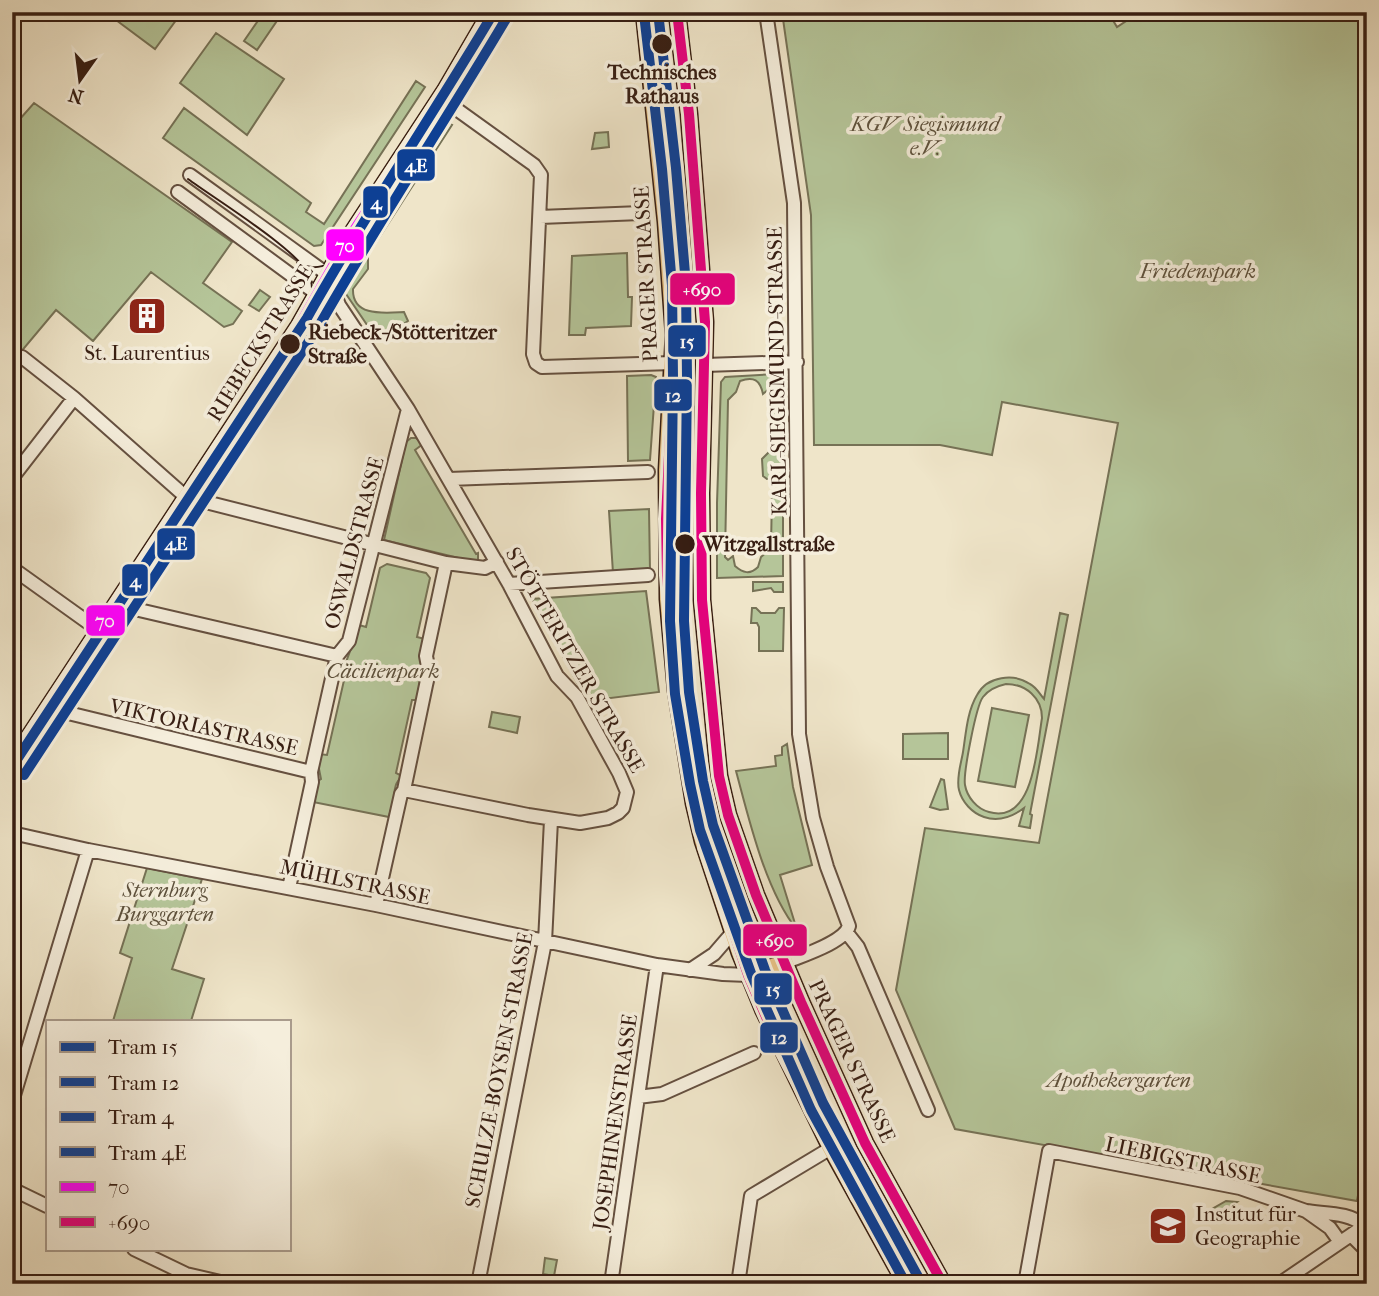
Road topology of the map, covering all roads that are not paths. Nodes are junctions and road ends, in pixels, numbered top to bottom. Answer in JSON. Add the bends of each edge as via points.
{"nodes":[{"id":1,"x":491,"y":12,"type":"edge"},
{"id":2,"x":644,"y":12,"type":"edge"},
{"id":3,"x":677,"y":12,"type":"edge"},
{"id":4,"x":766,"y":12,"type":"edge"},
{"id":5,"x":441,"y":98,"type":"junction"},
{"id":6,"x":190,"y":175,"type":"dead end"},
{"id":7,"x":178,"y":192,"type":"dead end"},
{"id":8,"x":642,"y":213,"type":"dead end"},
{"id":9,"x":540,"y":217,"type":"junction"},
{"id":10,"x":327,"y":274,"type":"junction"},
{"id":11,"x":317,"y":294,"type":"junction"},
{"id":12,"x":339,"y":304,"type":"junction"},
{"id":13,"x":22,"y":357,"type":"dead end"},
{"id":14,"x":797,"y":362,"type":"junction"},
{"id":15,"x":673,"y":363,"type":"junction"},
{"id":16,"x":705,"y":365,"type":"junction"},
{"id":17,"x":74,"y":398,"type":"junction"},
{"id":18,"x":408,"y":409,"type":"junction"},
{"id":19,"x":648,"y":472,"type":"dead end"},
{"id":20,"x":12,"y":478,"type":"edge"},
{"id":21,"x":449,"y":479,"type":"junction"},
{"id":22,"x":186,"y":497,"type":"junction"},
{"id":23,"x":374,"y":546,"type":"junction"},
{"id":24,"x":497,"y":562,"type":"junction"},
{"id":25,"x":446,"y":563,"type":"junction"},
{"id":26,"x":12,"y":568,"type":"edge"},
{"id":27,"x":648,"y":575,"type":"dead end"},
{"id":28,"x":509,"y":584,"type":"junction"},
{"id":29,"x":121,"y":598,"type":"junction"},
{"id":30,"x":100,"y":631,"type":"junction"},
{"id":31,"x":337,"y":656,"type":"junction"},
{"id":32,"x":49,"y":707,"type":"junction"},
{"id":33,"x":12,"y":763,"type":"edge"},
{"id":34,"x":311,"y":772,"type":"junction"},
{"id":35,"x":404,"y":790,"type":"junction"},
{"id":36,"x":551,"y":820,"type":"junction"},
{"id":37,"x":12,"y":833,"type":"edge"},
{"id":38,"x":88,"y":850,"type":"junction"},
{"id":39,"x":289,"y":888,"type":"junction"},
{"id":40,"x":376,"y":905,"type":"junction"},
{"id":41,"x":733,"y":932,"type":"junction"},
{"id":42,"x":847,"y":933,"type":"junction"},
{"id":43,"x":545,"y":942,"type":"junction"},
{"id":44,"x":784,"y":963,"type":"junction"},
{"id":45,"x":657,"y":965,"type":"junction"},
{"id":46,"x":690,"y":970,"type":"junction"},
{"id":47,"x":748,"y":975,"type":"junction"},
{"id":48,"x":754,"y":1053,"type":"dead end"},
{"id":49,"x":638,"y":1097,"type":"junction"},
{"id":50,"x":12,"y":1102,"type":"edge"},
{"id":51,"x":928,"y":1111,"type":"dead end"},
{"id":52,"x":831,"y":1149,"type":"junction"},
{"id":53,"x":12,"y":1189,"type":"edge"},
{"id":54,"x":46,"y":1206,"type":"edge"},
{"id":55,"x":1307,"y":1211,"type":"junction"},
{"id":56,"x":1365,"y":1225,"type":"edge"},
{"id":57,"x":1345,"y":1238,"type":"junction"},
{"id":58,"x":136,"y":1250,"type":"edge"},
{"id":59,"x":1367,"y":1251,"type":"edge"},
{"id":60,"x":199,"y":1281,"type":"edge"},
{"id":61,"x":229,"y":1284,"type":"edge"},
{"id":62,"x":478,"y":1284,"type":"edge"},
{"id":63,"x":611,"y":1284,"type":"edge"},
{"id":64,"x":738,"y":1284,"type":"edge"},
{"id":65,"x":906,"y":1284,"type":"edge"},
{"id":66,"x":943,"y":1284,"type":"edge"},
{"id":67,"x":1025,"y":1284,"type":"edge"},
{"id":68,"x":1279,"y":1284,"type":"edge"}],
"edges":[{"from":1,"to":5,"type":"main road","name":"RIEBECKSTRASSE"},
{"from":2,"to":15,"type":"main road","name":"PRAGER STRASSE","via":[[667,234]]},
{"from":3,"to":16,"type":"main road","name":"PRAGER STRASSE","via":[[701,259]]},
{"from":4,"to":14,"type":"street","name":"KARL-SIEGISMUND-STRASSE","via":[[794,204]]},
{"from":5,"to":9,"type":"street","via":[[538,169]]},
{"from":5,"to":10,"type":"main road","name":"RIEBECKSTRASSE"},
{"from":6,"to":10,"type":"street"},
{"from":7,"to":11,"type":"street"},
{"from":8,"to":9,"type":"street"},
{"from":9,"to":15,"type":"street","via":[[536,363],[542,367]]},
{"from":10,"to":11,"type":"main road","name":"RIEBECKSTRASSE"},
{"from":10,"to":12,"type":"street","name":"STÖTTERITZER STRASSE"},
{"from":11,"to":12,"type":"street"},
{"from":11,"to":22,"type":"main road","name":"RIEBECKSTRASSE"},
{"from":12,"to":18,"type":"street","name":"STÖTTERITZER STRASSE"},
{"from":13,"to":17,"type":"street"},
{"from":14,"to":16,"type":"street"},
{"from":14,"to":42,"type":"street","name":"KARL-SIEGISMUND-STRASSE","via":[[799,734],[813,818],[847,918]]},
{"from":15,"to":41,"type":"main road","name":"PRAGER STRASSE","via":[[666,532],[676,690],[700,830]]},
{"from":16,"to":44,"type":"main road","name":"PRAGER STRASSE","via":[[702,600],[719,776],[728,816]]},
{"from":17,"to":20,"type":"street"},
{"from":17,"to":22,"type":"street"},
{"from":18,"to":21,"type":"street","name":"STÖTTERITZER STRASSE"},
{"from":18,"to":23,"type":"street","name":"OSWALDSTRASSE"},
{"from":19,"to":21,"type":"street"},
{"from":21,"to":24,"type":"street","name":"STÖTTERITZER STRASSE"},
{"from":22,"to":23,"type":"street"},
{"from":22,"to":29,"type":"main road","name":"RIEBECKSTRASSE"},
{"from":23,"to":25,"type":"street"},
{"from":23,"to":31,"type":"street","name":"OSWALDSTRASSE","via":[[349,642]]},
{"from":24,"to":25,"type":"street","via":[[485,568]]},
{"from":24,"to":28,"type":"street","name":"STÖTTERITZER STRASSE"},
{"from":25,"to":35,"type":"street"},
{"from":26,"to":30,"type":"street"},
{"from":27,"to":28,"type":"street"},
{"from":28,"to":36,"type":"street","name":"STÖTTERITZER STRASSE","via":[[557,676],[577,697],[627,792],[623,808],[608,818],[580,823]]},
{"from":29,"to":30,"type":"main road","name":"RIEBECKSTRASSE"},
{"from":29,"to":31,"type":"street","via":[[139,610]]},
{"from":30,"to":32,"type":"main road","name":"RIEBECKSTRASSE"},
{"from":31,"to":34,"type":"street","name":"OSWALDSTRASSE"},
{"from":32,"to":33,"type":"main road","name":"RIEBECKSTRASSE"},
{"from":32,"to":34,"type":"street","name":"VIKTORIASTRASSE"},
{"from":34,"to":39,"type":"street","name":"OSWALDSTRASSE"},
{"from":35,"to":36,"type":"street","name":"STÖTTERITZER STRASSE"},
{"from":35,"to":40,"type":"street"},
{"from":36,"to":43,"type":"street","name":"SCHULZE-BOYSEN-STRASSE"},
{"from":37,"to":38,"type":"street","name":"MÜHLSTRASSE"},
{"from":38,"to":39,"type":"street","name":"MÜHLSTRASSE"},
{"from":38,"to":50,"type":"street"},
{"from":39,"to":40,"type":"street","name":"MÜHLSTRASSE"},
{"from":40,"to":43,"type":"street","name":"MÜHLSTRASSE"},
{"from":41,"to":46,"type":"street","via":[[714,954]]},
{"from":41,"to":47,"type":"main road","name":"PRAGER STRASSE"},
{"from":42,"to":44,"type":"street"},
{"from":42,"to":51,"type":"street","name":"KARL-SIEGISMUND-STRASSE","via":[[858,947]]},
{"from":43,"to":45,"type":"street","name":"MÜHLSTRASSE"},
{"from":43,"to":62,"type":"street","name":"SCHULZE-BOYSEN-STRASSE"},
{"from":44,"to":47,"type":"main road"},
{"from":44,"to":66,"type":"main road","name":"PRAGER STRASSE","via":[[865,1143]]},
{"from":45,"to":46,"type":"street","name":"MÜHLSTRASSE"},
{"from":45,"to":49,"type":"street","name":"JOSEPHINENSTRASSE"},
{"from":46,"to":47,"type":"street","name":"MÜHLSTRASSE"},
{"from":47,"to":52,"type":"main road","name":"PRAGER STRASSE"},
{"from":48,"to":49,"type":"street","via":[[662,1094]]},
{"from":49,"to":63,"type":"street","name":"JOSEPHINENSTRASSE"},
{"from":52,"to":64,"type":"street","via":[[751,1196]]},
{"from":52,"to":65,"type":"main road","name":"PRAGER STRASSE"},
{"from":53,"to":54,"type":"street"},
{"from":55,"to":56,"type":"street","name":"LIEBIGSTRASSE","via":[[1349,1217]]},
{"from":55,"to":57,"type":"street","name":"LIEBIGSTRASSE"},
{"from":55,"to":67,"type":"street","name":"LIEBIGSTRASSE","via":[[1240,1188],[1049,1152]]},
{"from":56,"to":57,"type":"street"},
{"from":57,"to":59,"type":"street","name":"LIEBIGSTRASSE"},
{"from":57,"to":68,"type":"street"},
{"from":58,"to":60,"type":"street"},
{"from":60,"to":61,"type":"street"}]}
